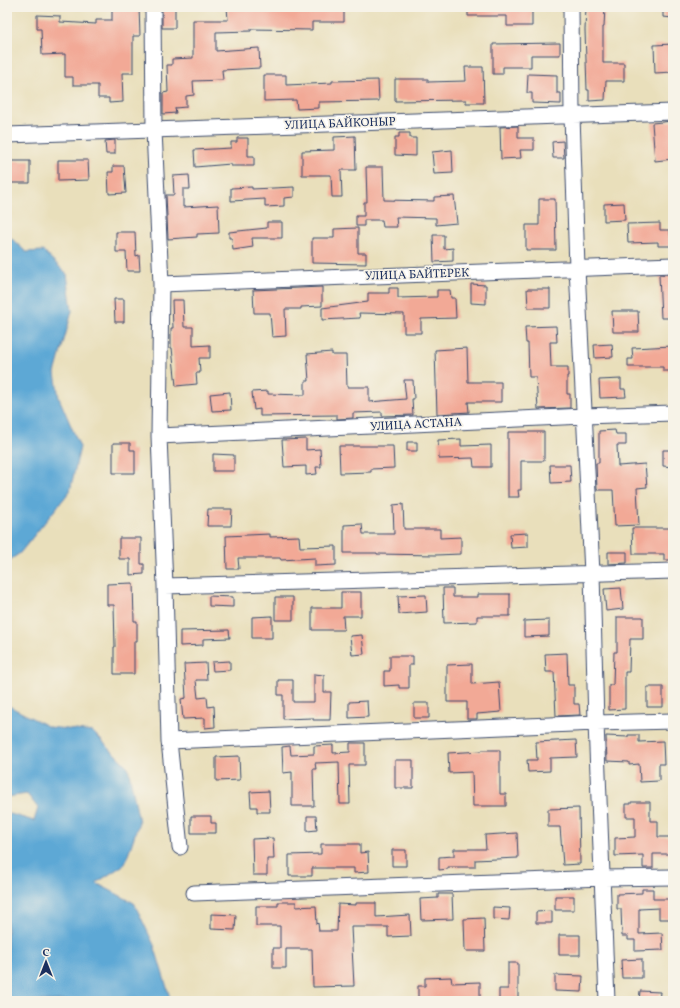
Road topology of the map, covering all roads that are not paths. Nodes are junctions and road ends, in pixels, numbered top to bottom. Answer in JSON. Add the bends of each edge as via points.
{"nodes":[{"id":1,"x":153,"y":7,"type":"edge"},
{"id":2,"x":571,"y":7,"type":"edge"},
{"id":3,"x":673,"y":112,"type":"edge"},
{"id":4,"x":572,"y":115,"type":"junction"},
{"id":5,"x":154,"y":130,"type":"junction"},
{"id":6,"x":7,"y":135,"type":"edge"},
{"id":7,"x":673,"y":265,"type":"edge"},
{"id":8,"x":577,"y":268,"type":"junction"},
{"id":9,"x":161,"y":284,"type":"junction"},
{"id":10,"x":673,"y":414,"type":"edge"},
{"id":11,"x":584,"y":416,"type":"junction"},
{"id":12,"x":159,"y":436,"type":"junction"},
{"id":13,"x":673,"y":571,"type":"edge"},
{"id":14,"x":592,"y":573,"type":"junction"},
{"id":15,"x":165,"y":586,"type":"junction"},
{"id":16,"x":673,"y":721,"type":"edge"},
{"id":17,"x":596,"y":723,"type":"junction"},
{"id":18,"x":169,"y":741,"type":"junction"},
{"id":19,"x":180,"y":847,"type":"dead end"},
{"id":20,"x":673,"y":877,"type":"edge"},
{"id":21,"x":603,"y":878,"type":"junction"},
{"id":22,"x":194,"y":893,"type":"dead end"},
{"id":23,"x":607,"y":1001,"type":"edge"}],
"edges":[{"from":1,"to":5,"type":"street"},
{"from":2,"to":4,"type":"street"},
{"from":3,"to":4,"type":"street","name":"УЛИЦА БАЙКОНЫР"},
{"from":4,"to":5,"type":"street","name":"УЛИЦА БАЙКОНЫР"},
{"from":4,"to":8,"type":"street"},
{"from":5,"to":6,"type":"street","name":"УЛИЦА БАЙКОНЫР"},
{"from":5,"to":9,"type":"street"},
{"from":7,"to":8,"type":"street","name":"УЛИЦА БАЙТЕРЕК"},
{"from":8,"to":9,"type":"street","name":"УЛИЦА БАЙТЕРЕК"},
{"from":8,"to":11,"type":"street"},
{"from":9,"to":12,"type":"street"},
{"from":10,"to":11,"type":"street","name":"УЛИЦА АСТАНА"},
{"from":11,"to":12,"type":"street","name":"УЛИЦА АСТАНА"},
{"from":11,"to":14,"type":"street"},
{"from":12,"to":15,"type":"street"},
{"from":13,"to":14,"type":"street"},
{"from":14,"to":15,"type":"street"},
{"from":14,"to":17,"type":"street"},
{"from":15,"to":18,"type":"street"},
{"from":16,"to":17,"type":"street"},
{"from":17,"to":18,"type":"street"},
{"from":17,"to":21,"type":"street"},
{"from":18,"to":19,"type":"street"},
{"from":20,"to":21,"type":"street"},
{"from":21,"to":22,"type":"street"},
{"from":21,"to":23,"type":"street"}]}
